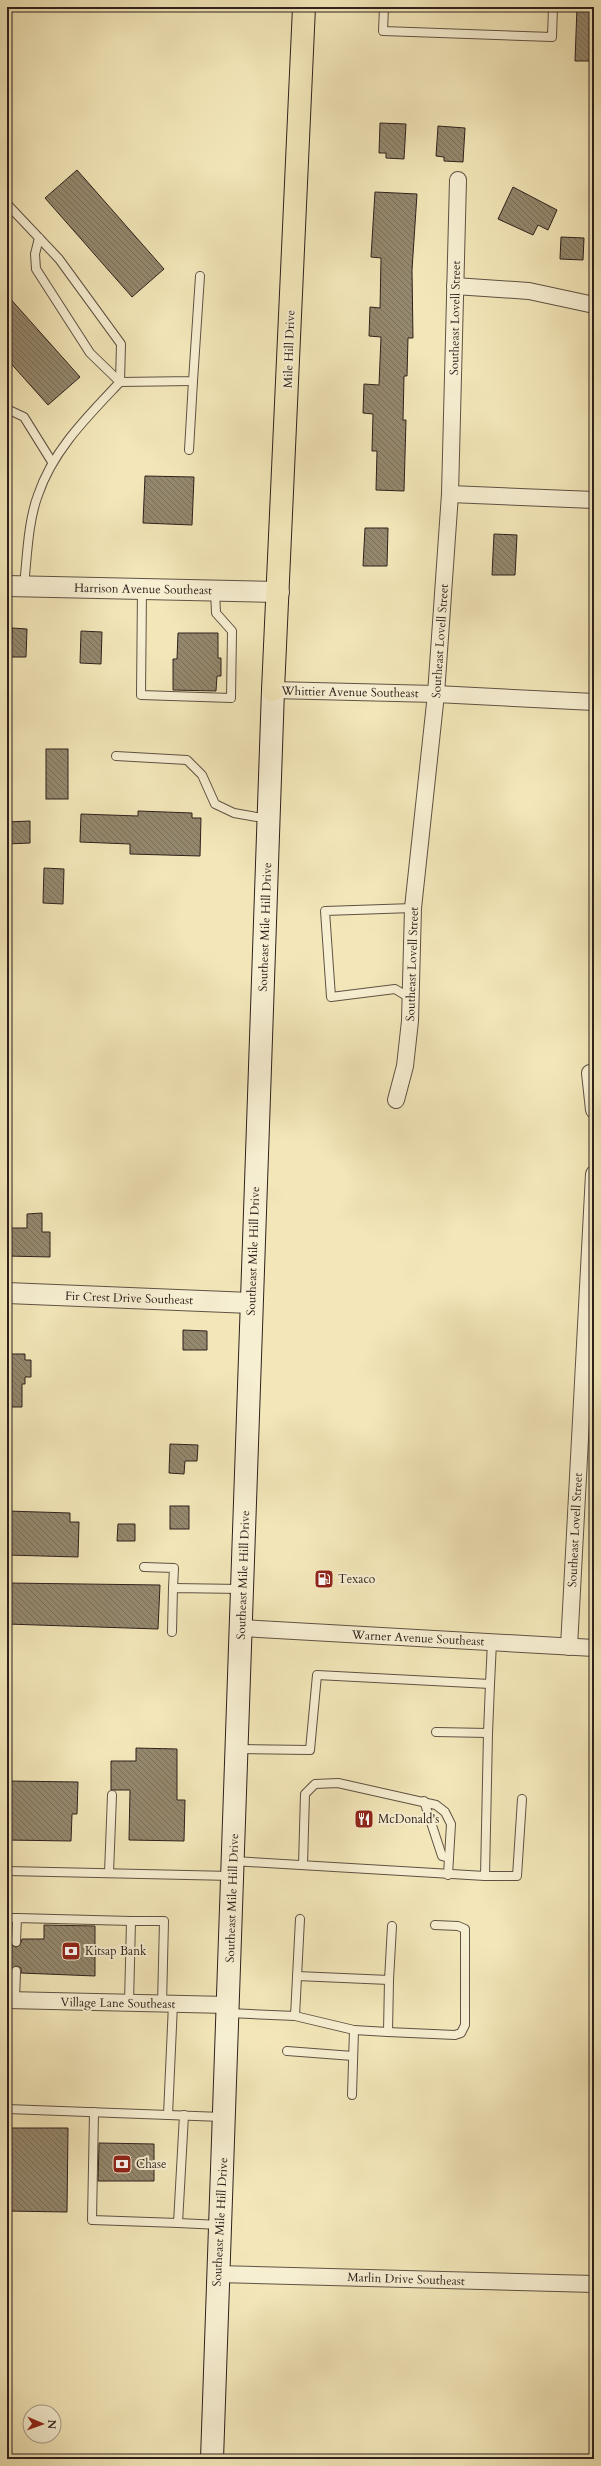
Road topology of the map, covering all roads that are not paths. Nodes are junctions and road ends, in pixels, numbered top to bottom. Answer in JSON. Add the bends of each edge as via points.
{"nodes":[{"id":1,"x":304,"y":7,"type":"edge"},
{"id":2,"x":311,"y":7,"type":"edge"},
{"id":3,"x":384,"y":7,"type":"edge"},
{"id":4,"x":553,"y":7,"type":"edge"},
{"id":5,"x":302,"y":38,"type":"junction"},
{"id":6,"x":458,"y":180,"type":"dead end"},
{"id":7,"x":7,"y":204,"type":"edge"},
{"id":8,"x":39,"y":238,"type":"junction"},
{"id":9,"x":200,"y":276,"type":"dead end"},
{"id":10,"x":455,"y":286,"type":"junction"},
{"id":11,"x":594,"y":305,"type":"edge"},
{"id":12,"x":193,"y":381,"type":"junction"},
{"id":13,"x":120,"y":382,"type":"junction"},
{"id":14,"x":7,"y":409,"type":"edge"},
{"id":15,"x":189,"y":450,"type":"dead end"},
{"id":16,"x":52,"y":462,"type":"junction"},
{"id":17,"x":450,"y":494,"type":"junction"},
{"id":18,"x":594,"y":500,"type":"edge"},
{"id":19,"x":15,"y":587,"type":"edge"},
{"id":20,"x":142,"y":589,"type":"junction"},
{"id":21,"x":215,"y":591,"type":"junction"},
{"id":22,"x":279,"y":592,"type":"junction"},
{"id":23,"x":273,"y":690,"type":"junction"},
{"id":24,"x":436,"y":694,"type":"junction"},
{"id":25,"x":594,"y":702,"type":"edge"},
{"id":26,"x":116,"y":756,"type":"dead end"},
{"id":27,"x":269,"y":819,"type":"junction"},
{"id":28,"x":413,"y":908,"type":"junction"},
{"id":29,"x":410,"y":998,"type":"junction"},
{"id":30,"x":590,"y":1073,"type":"dead end"},
{"id":31,"x":396,"y":1100,"type":"dead end"},
{"id":32,"x":594,"y":1110,"type":"edge"},
{"id":33,"x":594,"y":1174,"type":"edge"},
{"id":34,"x":7,"y":1293,"type":"edge"},
{"id":35,"x":251,"y":1303,"type":"junction"},
{"id":36,"x":144,"y":1567,"type":"dead end"},
{"id":37,"x":173,"y":1588,"type":"junction"},
{"id":38,"x":243,"y":1589,"type":"junction"},
{"id":39,"x":241,"y":1628,"type":"junction"},
{"id":40,"x":172,"y":1632,"type":"dead end"},
{"id":41,"x":492,"y":1642,"type":"junction"},
{"id":42,"x":569,"y":1647,"type":"junction"},
{"id":43,"x":594,"y":1648,"type":"edge"},
{"id":44,"x":490,"y":1684,"type":"junction"},
{"id":45,"x":436,"y":1732,"type":"dead end"},
{"id":46,"x":488,"y":1733,"type":"junction"},
{"id":47,"x":236,"y":1749,"type":"junction"},
{"id":48,"x":112,"y":1795,"type":"dead end"},
{"id":49,"x":522,"y":1799,"type":"dead end"},
{"id":50,"x":424,"y":1801,"type":"junction"},
{"id":51,"x":449,"y":1858,"type":"junction"},
{"id":52,"x":303,"y":1865,"type":"junction"},
{"id":53,"x":233,"y":1868,"type":"junction"},
{"id":54,"x":7,"y":1871,"type":"edge"},
{"id":55,"x":109,"y":1873,"type":"junction"},
{"id":56,"x":448,"y":1875,"type":"junction"},
{"id":57,"x":485,"y":1876,"type":"junction"},
{"id":58,"x":7,"y":1918,"type":"edge"},
{"id":59,"x":17,"y":1918,"type":"junction"},
{"id":60,"x":300,"y":1919,"type":"dead end"},
{"id":61,"x":131,"y":1921,"type":"junction"},
{"id":62,"x":435,"y":1925,"type":"dead end"},
{"id":63,"x":392,"y":1926,"type":"dead end"},
{"id":64,"x":16,"y":1942,"type":"dead end"},
{"id":65,"x":16,"y":1971,"type":"dead end"},
{"id":66,"x":297,"y":1976,"type":"junction"},
{"id":67,"x":389,"y":1980,"type":"junction"},
{"id":68,"x":11,"y":2000,"type":"edge"},
{"id":69,"x":129,"y":2003,"type":"junction"},
{"id":70,"x":167,"y":2004,"type":"junction"},
{"id":71,"x":228,"y":2009,"type":"junction"},
{"id":72,"x":295,"y":2016,"type":"junction"},
{"id":73,"x":354,"y":2030,"type":"junction"},
{"id":74,"x":388,"y":2032,"type":"junction"},
{"id":75,"x":287,"y":2051,"type":"dead end"},
{"id":76,"x":353,"y":2056,"type":"junction"},
{"id":77,"x":352,"y":2096,"type":"dead end"},
{"id":78,"x":7,"y":2109,"type":"edge"},
{"id":79,"x":94,"y":2112,"type":"junction"},
{"id":80,"x":168,"y":2115,"type":"junction"},
{"id":81,"x":184,"y":2115,"type":"junction"},
{"id":82,"x":224,"y":2117,"type":"junction"},
{"id":83,"x":178,"y":2223,"type":"junction"},
{"id":84,"x":220,"y":2225,"type":"junction"},
{"id":85,"x":217,"y":2274,"type":"junction"},
{"id":86,"x":594,"y":2284,"type":"edge"},
{"id":87,"x":212,"y":2459,"type":"edge"}],
"edges":[{"from":1,"to":5,"type":"main road","name":"Mile Hill Drive"},
{"from":2,"to":5,"type":"lane"},
{"from":3,"to":4,"type":"lane","via":[[384,30],[552,37]]},
{"from":5,"to":22,"type":"main road","name":"Mile Hill Drive"},
{"from":6,"to":10,"type":"street","name":"Southeast Lovell Street"},
{"from":7,"to":8,"type":"lane"},
{"from":8,"to":13,"type":"lane","via":[[59,259],[121,344]]},
{"from":8,"to":13,"type":"lane","via":[[35,254],[36,269],[90,353]]},
{"from":9,"to":12,"type":"lane"},
{"from":10,"to":11,"type":"street","via":[[528,291]]},
{"from":10,"to":17,"type":"street","name":"Southeast Lovell Street"},
{"from":12,"to":13,"type":"lane"},
{"from":12,"to":15,"type":"lane"},
{"from":13,"to":16,"type":"lane","via":[[87,417]]},
{"from":14,"to":16,"type":"lane","via":[[24,417]]},
{"from":16,"to":19,"type":"lane","via":[[37,496]]},
{"from":17,"to":18,"type":"street"},
{"from":17,"to":24,"type":"street","name":"Southeast Lovell Street"},
{"from":19,"to":20,"type":"street","name":"Harrison Avenue Southeast"},
{"from":20,"to":21,"type":"street","name":"Harrison Avenue Southeast"},
{"from":20,"to":21,"type":"lane","via":[[141,695],[231,698],[232,631],[216,613]]},
{"from":21,"to":22,"type":"street","name":"Harrison Avenue Southeast"},
{"from":22,"to":23,"type":"main road","name":"Mile Hill Drive"},
{"from":23,"to":24,"type":"street","name":"Whittier Avenue Southeast"},
{"from":23,"to":27,"type":"main road","name":"Southeast Mile Hill Drive"},
{"from":24,"to":25,"type":"street","name":"Whittier Avenue Southeast"},
{"from":24,"to":28,"type":"street","name":"Southeast Lovell Street"},
{"from":26,"to":27,"type":"lane","via":[[187,760],[202,775],[215,804],[234,813]]},
{"from":27,"to":35,"type":"main road","name":"Southeast Mile Hill Drive"},
{"from":28,"to":29,"type":"street","name":"Southeast Lovell Street"},
{"from":28,"to":29,"type":"lane","via":[[325,911],[331,997],[395,989]]},
{"from":29,"to":31,"type":"street","name":"Southeast Lovell Street","via":[[405,1066]]},
{"from":30,"to":32,"type":"street"},
{"from":33,"to":42,"type":"street","name":"Southeast Lovell Street"},
{"from":34,"to":35,"type":"street","name":"Fir Crest Drive Southeast"},
{"from":35,"to":38,"type":"main road","name":"Southeast Mile Hill Drive"},
{"from":36,"to":37,"type":"lane","via":[[174,1568]]},
{"from":37,"to":38,"type":"lane"},
{"from":37,"to":40,"type":"lane"},
{"from":38,"to":39,"type":"main road","name":"Southeast Mile Hill Drive"},
{"from":39,"to":41,"type":"street","name":"Warner Avenue Southeast"},
{"from":39,"to":47,"type":"main road","name":"Southeast Mile Hill Drive"},
{"from":41,"to":42,"type":"street","name":"Warner Avenue Southeast"},
{"from":41,"to":44,"type":"lane"},
{"from":42,"to":43,"type":"street","name":"Warner Avenue Southeast"},
{"from":44,"to":46,"type":"lane"},
{"from":44,"to":47,"type":"lane","via":[[317,1675],[310,1750]]},
{"from":45,"to":46,"type":"lane"},
{"from":46,"to":57,"type":"lane"},
{"from":47,"to":53,"type":"main road","name":"Southeast Mile Hill Drive"},
{"from":48,"to":55,"type":"lane"},
{"from":49,"to":57,"type":"lane","via":[[517,1876]]},
{"from":50,"to":51,"type":"lane","via":[[442,1856]]},
{"from":50,"to":51,"type":"lane","via":[[436,1805],[445,1812],[451,1824]]},
{"from":50,"to":52,"type":"lane","via":[[338,1783],[315,1784],[305,1794]]},
{"from":51,"to":56,"type":"lane"},
{"from":52,"to":53,"type":"lane"},
{"from":52,"to":56,"type":"lane"},
{"from":53,"to":55,"type":"lane"},
{"from":53,"to":71,"type":"main road","name":"Southeast Mile Hill Drive"},
{"from":54,"to":55,"type":"lane"},
{"from":56,"to":57,"type":"lane"},
{"from":58,"to":59,"type":"lane"},
{"from":59,"to":61,"type":"lane"},
{"from":59,"to":64,"type":"lane"},
{"from":60,"to":66,"type":"lane"},
{"from":61,"to":69,"type":"lane"},
{"from":61,"to":70,"type":"lane","via":[[164,1921]]},
{"from":62,"to":74,"type":"lane","via":[[458,1926],[465,1929],[465,2025],[461,2033],[455,2035]]},
{"from":63,"to":67,"type":"lane"},
{"from":65,"to":68,"type":"lane"},
{"from":66,"to":67,"type":"lane"},
{"from":66,"to":72,"type":"lane"},
{"from":67,"to":74,"type":"lane"},
{"from":68,"to":69,"type":"street","name":"Village Lane Southeast"},
{"from":69,"to":70,"type":"street","name":"Village Lane Southeast"},
{"from":70,"to":71,"type":"street","name":"Village Lane Southeast"},
{"from":70,"to":80,"type":"lane"},
{"from":71,"to":72,"type":"lane"},
{"from":71,"to":82,"type":"main road","name":"Southeast Mile Hill Drive"},
{"from":72,"to":73,"type":"lane"},
{"from":73,"to":74,"type":"lane"},
{"from":73,"to":76,"type":"lane"},
{"from":75,"to":76,"type":"lane"},
{"from":76,"to":77,"type":"lane"},
{"from":78,"to":79,"type":"lane"},
{"from":79,"to":80,"type":"lane"},
{"from":79,"to":83,"type":"lane","via":[[92,2220]]},
{"from":80,"to":81,"type":"lane"},
{"from":81,"to":82,"type":"lane"},
{"from":81,"to":83,"type":"lane"},
{"from":82,"to":84,"type":"main road","name":"Southeast Mile Hill Drive"},
{"from":83,"to":84,"type":"lane"},
{"from":84,"to":85,"type":"main road","name":"Southeast Mile Hill Drive"},
{"from":85,"to":86,"type":"street","name":"Marlin Drive Southeast"},
{"from":85,"to":87,"type":"main road","name":"Southeast Mile Hill Drive"}]}
